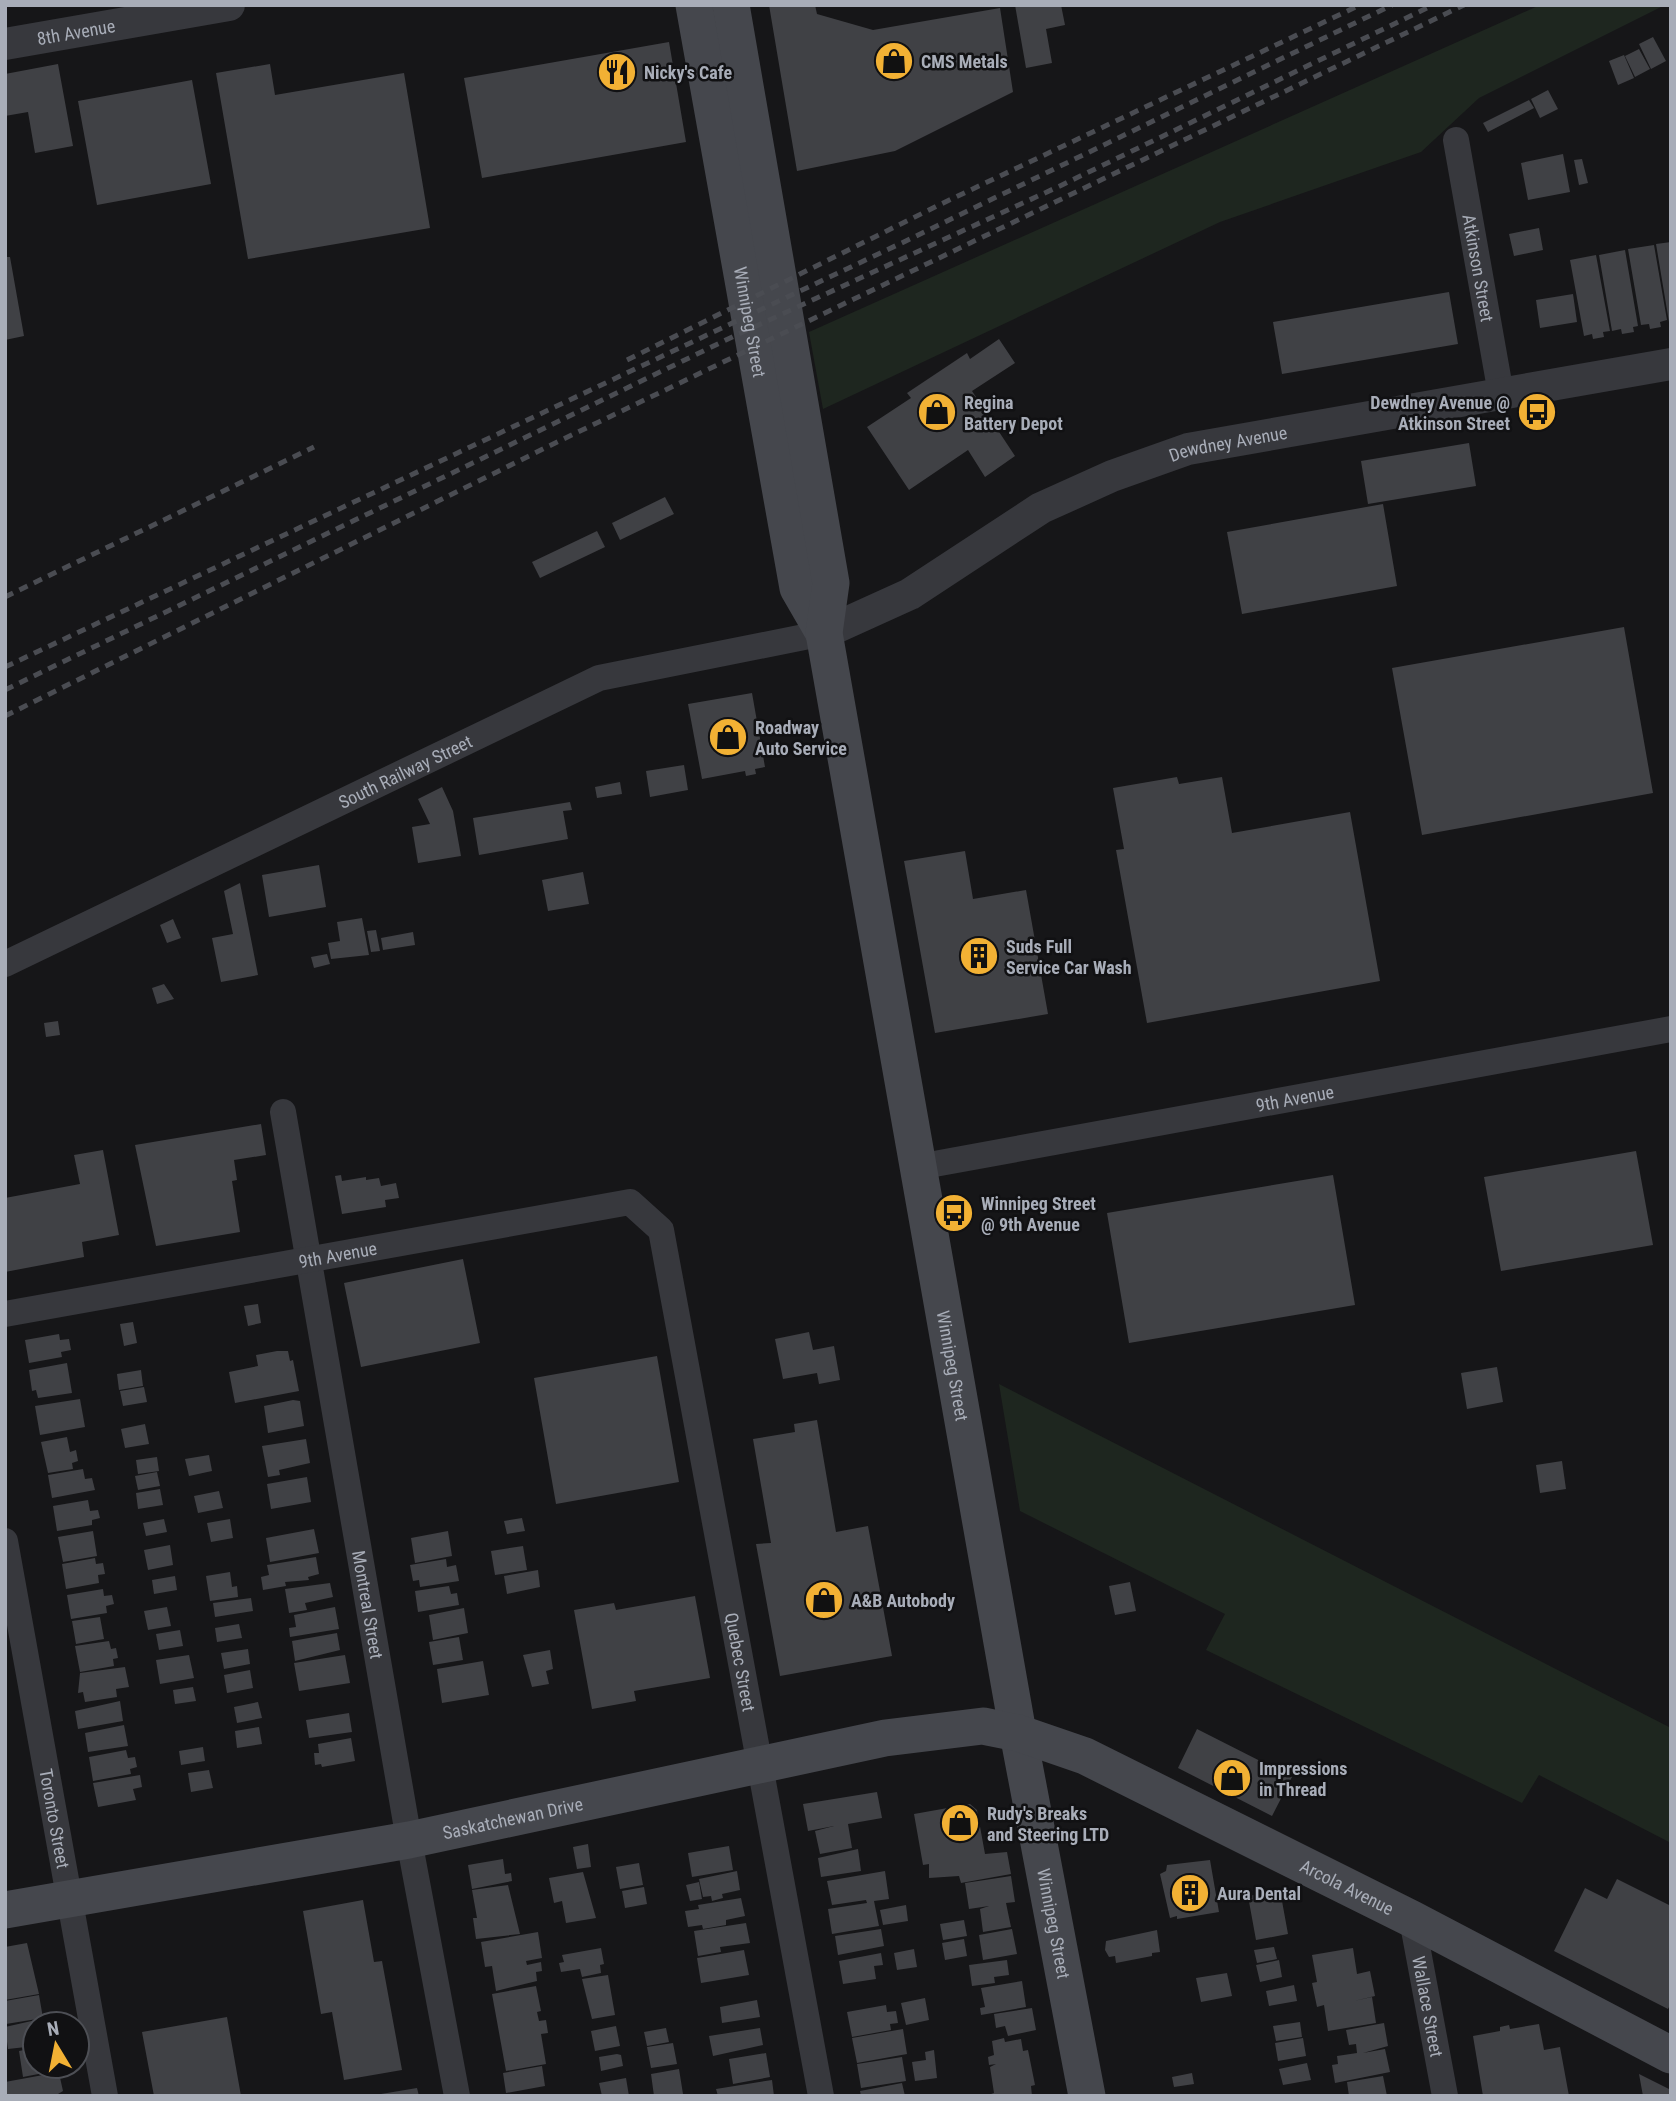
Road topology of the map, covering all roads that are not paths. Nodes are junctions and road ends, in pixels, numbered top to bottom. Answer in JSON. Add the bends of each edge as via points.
{"nodes":[{"id":1,"x":229,"y":5,"type":"edge"},
{"id":2,"x":694,"y":5,"type":"edge"},
{"id":3,"x":731,"y":5,"type":"edge"},
{"id":4,"x":5,"y":44,"type":"edge"},
{"id":5,"x":1456,"y":140,"type":"dead end"},
{"id":6,"x":1671,"y":364,"type":"edge"},
{"id":7,"x":1501,"y":394,"type":"junction"},
{"id":8,"x":824,"y":633,"type":"junction"},
{"id":9,"x":5,"y":964,"type":"edge"},
{"id":10,"x":1671,"y":1029,"type":"edge"},
{"id":11,"x":284,"y":1112,"type":"dead end"},
{"id":12,"x":918,"y":1167,"type":"junction"},
{"id":13,"x":661,"y":1230,"type":"joint"},
{"id":14,"x":311,"y":1259,"type":"junction"},
{"id":15,"x":5,"y":1314,"type":"edge"},
{"id":16,"x":5,"y":1541,"type":"edge"},
{"id":17,"x":1018,"y":1733,"type":"junction"},
{"id":18,"x":761,"y":1763,"type":"junction"},
{"id":19,"x":409,"y":1840,"type":"junction"},
{"id":20,"x":70,"y":1897,"type":"junction"},
{"id":21,"x":5,"y":1910,"type":"edge"},
{"id":22,"x":1412,"y":1919,"type":"junction"},
{"id":23,"x":1671,"y":2054,"type":"edge"},
{"id":24,"x":105,"y":2096,"type":"edge"},
{"id":25,"x":457,"y":2096,"type":"edge"},
{"id":26,"x":821,"y":2096,"type":"edge"},
{"id":27,"x":1087,"y":2096,"type":"edge"},
{"id":28,"x":1445,"y":2096,"type":"edge"}],
"edges":[{"from":1,"to":4,"type":"street","name":"8th Avenue"},
{"from":2,"to":8,"type":"main road","name":"Winnipeg Street","via":[[798,588]]},
{"from":3,"to":8,"type":"main road","name":"Winnipeg Street","via":[[831,583]]},
{"from":5,"to":7,"type":"street","name":"Atkinson Street"},
{"from":6,"to":7,"type":"street","name":"Dewdney Avenue"},
{"from":7,"to":8,"type":"street","name":"Dewdney Avenue","via":[[1188,449],[1137,467],[1041,508],[910,594]]},
{"from":8,"to":9,"type":"street","name":"South Railway Street","via":[[599,678]]},
{"from":8,"to":12,"type":"main road","name":"Winnipeg Street"},
{"from":10,"to":12,"type":"street","name":"9th Avenue"},
{"from":11,"to":14,"type":"street","name":"Montreal Street"},
{"from":12,"to":17,"type":"main road","name":"Winnipeg Street"},
{"from":13,"to":14,"type":"street","name":"9th Avenue","via":[[630,1202]]},
{"from":13,"to":18,"type":"street","name":"Quebec Street"},
{"from":14,"to":15,"type":"street","name":"9th Avenue"},
{"from":14,"to":19,"type":"street","name":"Montreal Street"},
{"from":16,"to":20,"type":"street","name":"Toronto Street"},
{"from":17,"to":18,"type":"main road","name":"Saskatchewan Drive","via":[[983,1726],[885,1738]]},
{"from":17,"to":22,"type":"main road","name":"Arcola Avenue","via":[[1085,1756]]},
{"from":17,"to":27,"type":"main road","name":"Winnipeg Street"},
{"from":18,"to":19,"type":"main road","name":"Saskatchewan Drive"},
{"from":18,"to":26,"type":"street","name":"Quebec Street"},
{"from":19,"to":20,"type":"main road","name":"Saskatchewan Drive"},
{"from":19,"to":25,"type":"street","name":"Montreal Street"},
{"from":20,"to":21,"type":"main road","name":"Saskatchewan Drive"},
{"from":20,"to":24,"type":"street","name":"Toronto Street"},
{"from":22,"to":23,"type":"main road","name":"Arcola Avenue"},
{"from":22,"to":28,"type":"street","name":"Wallace Street"}]}
